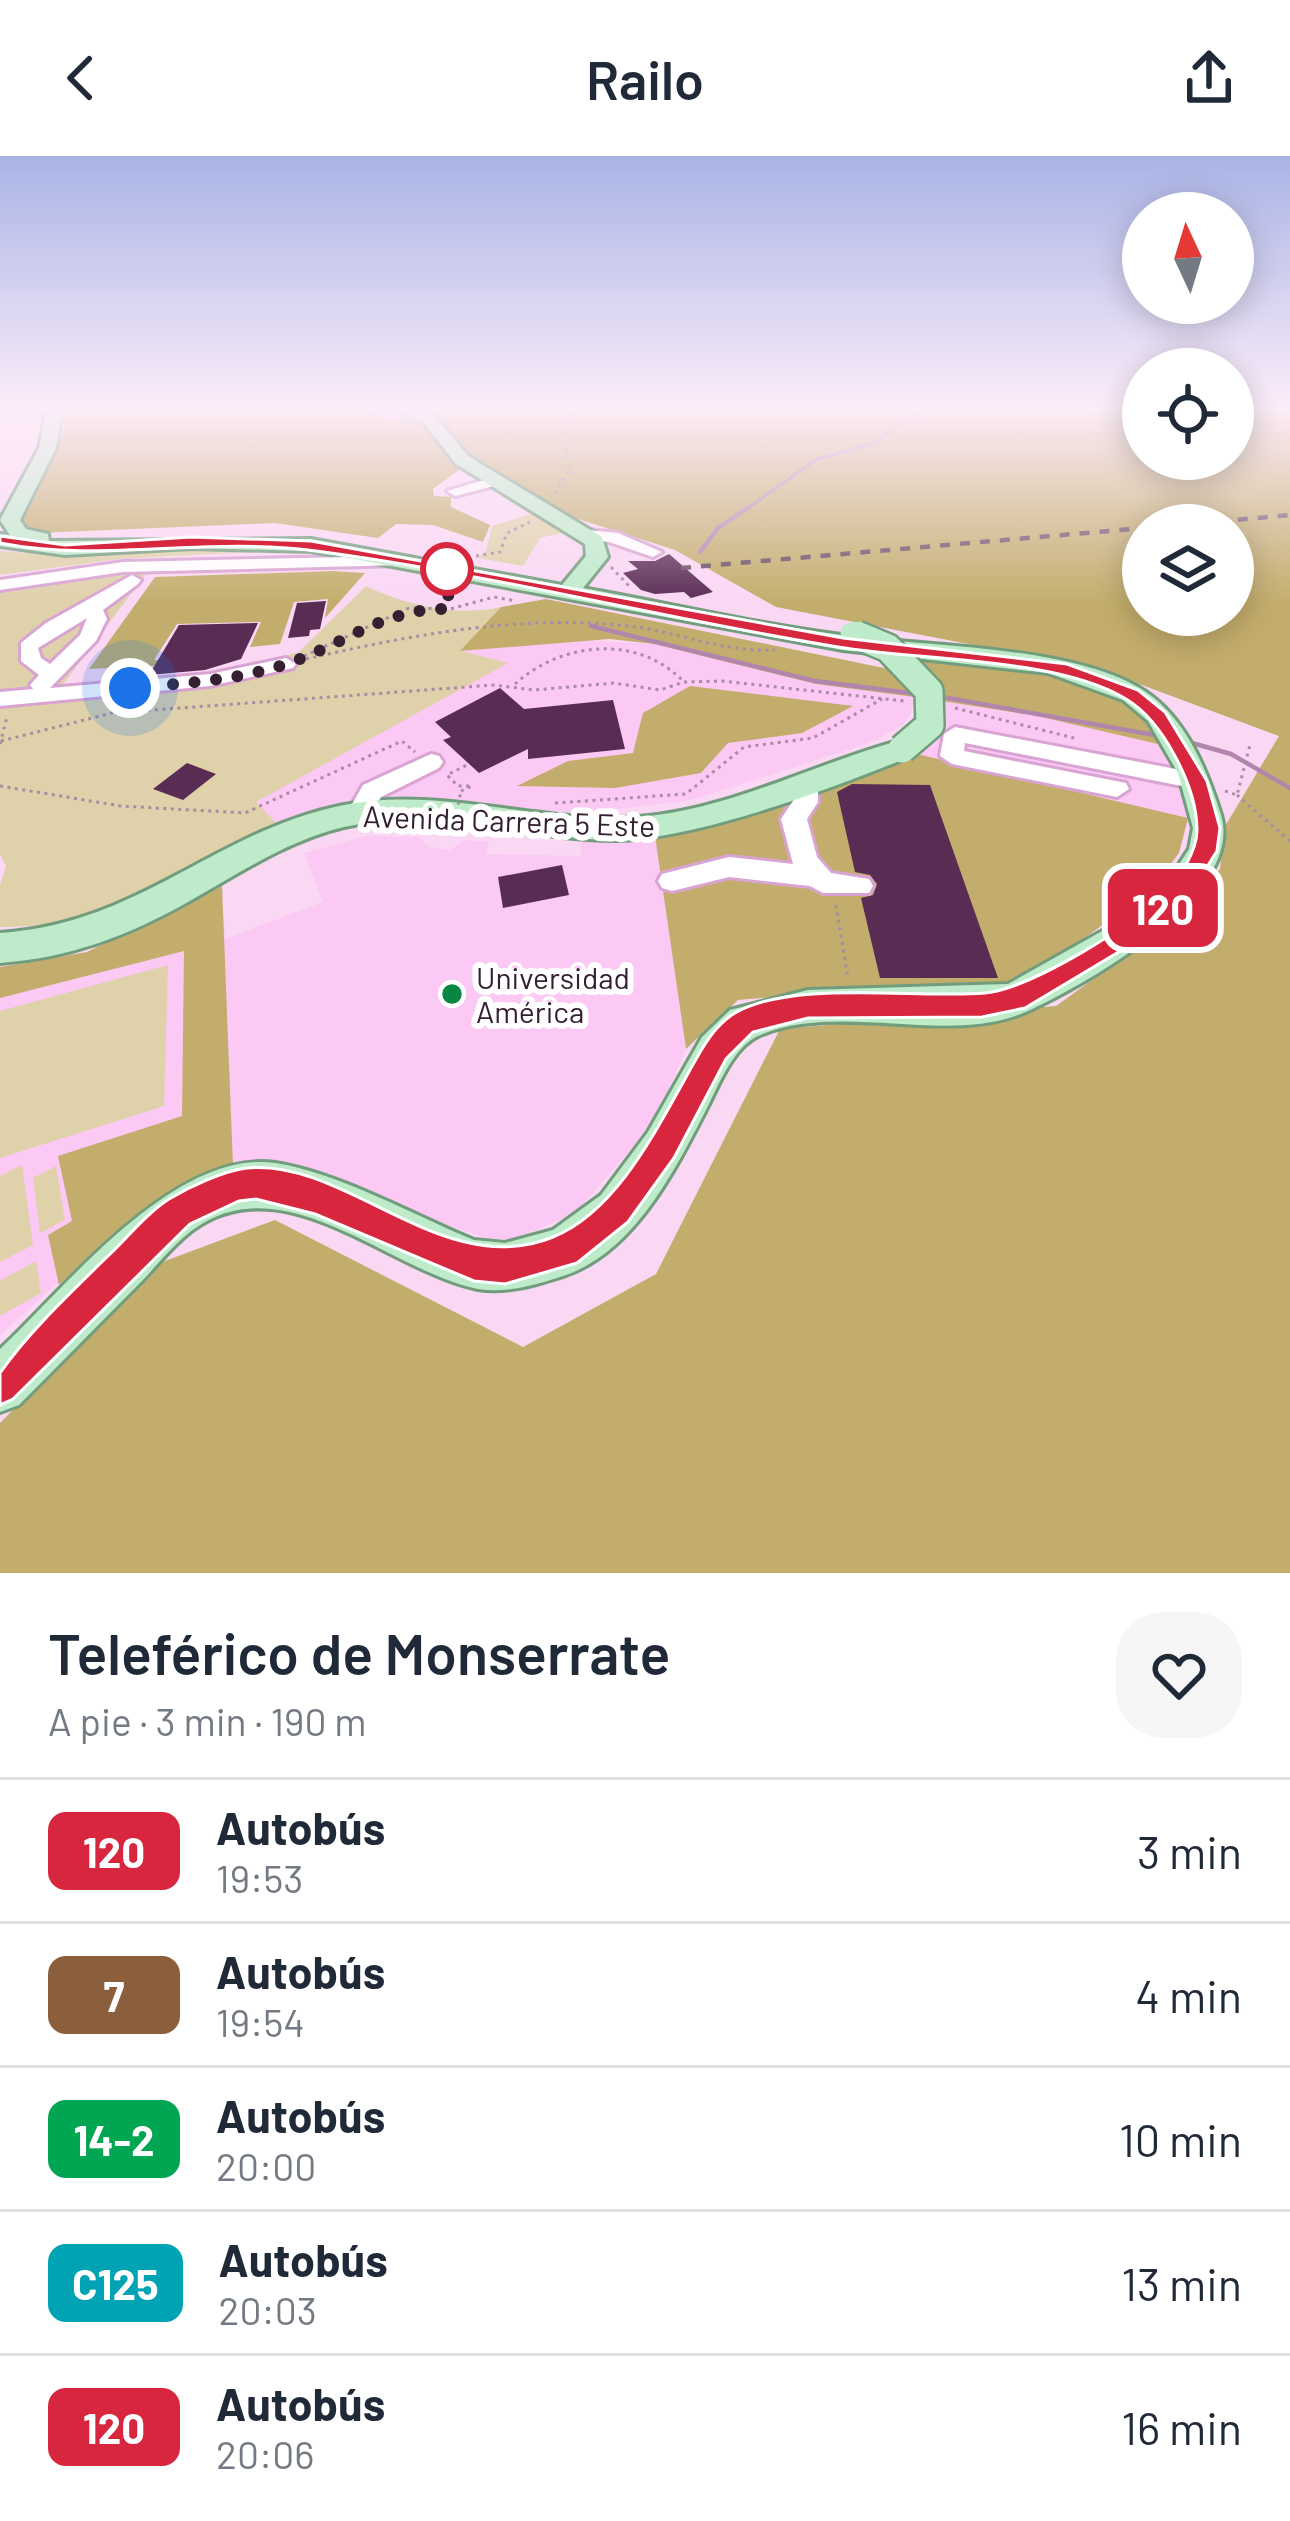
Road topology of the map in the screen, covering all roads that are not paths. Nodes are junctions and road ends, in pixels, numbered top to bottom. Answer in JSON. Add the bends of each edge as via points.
{"nodes":[{"id":1,"x":17,"y":471,"type":"edge"},
{"id":2,"x":33,"y":471,"type":"edge"},
{"id":3,"x":481,"y":471,"type":"edge"},
{"id":4,"x":497,"y":481,"type":"junction"},
{"id":5,"x":455,"y":491,"type":"dead end"},
{"id":6,"x":0,"y":505,"type":"edge"},
{"id":7,"x":588,"y":535,"type":"junction"},
{"id":8,"x":0,"y":540,"type":"edge"},
{"id":9,"x":344,"y":550,"type":"junction"},
{"id":10,"x":653,"y":552,"type":"dead end"},
{"id":11,"x":398,"y":554,"type":"junction"},
{"id":12,"x":132,"y":580,"type":"dead end"},
{"id":13,"x":0,"y":581,"type":"edge"},
{"id":14,"x":571,"y":588,"type":"junction"},
{"id":15,"x":91,"y":604,"type":"junction"},
{"id":16,"x":286,"y":664,"type":"road end"},
{"id":17,"x":53,"y":674,"type":"junction"},
{"id":18,"x":8,"y":699,"type":"edge"},
{"id":19,"x":424,"y":758,"type":"road end"},
{"id":20,"x":1196,"y":764,"type":"junction"},
{"id":21,"x":1115,"y":777,"type":"junction"},
{"id":22,"x":806,"y":781,"type":"junction"},
{"id":23,"x":360,"y":813,"type":"junction"},
{"id":24,"x":672,"y":880,"type":"dead end"},
{"id":25,"x":0,"y":948,"type":"edge"},
{"id":26,"x":50,"y":1338,"type":"junction"},
{"id":27,"x":0,"y":1364,"type":"edge"},
{"id":28,"x":0,"y":1386,"type":"edge"}],
"edges":[{"from":1,"to":6,"type":"main road"},
{"from":2,"to":11,"type":"main road","via":[[10,520],[20,534],[255,532]]},
{"from":3,"to":4,"type":"main road"},
{"from":4,"to":5,"type":"street"},
{"from":4,"to":7,"type":"main road"},
{"from":7,"to":10,"type":"street"},
{"from":7,"to":14,"type":"main road","via":[[599,552]]},
{"from":8,"to":9,"type":"main road","via":[[46,549],[212,542]]},
{"from":9,"to":11,"type":"main road"},
{"from":9,"to":13,"type":"street","via":[[104,563]]},
{"from":11,"to":13,"type":"street"},
{"from":11,"to":14,"type":"main road"},
{"from":12,"to":15,"type":"street"},
{"from":14,"to":20,"type":"main road","via":[[852,644],[1052,666],[1132,694]]},
{"from":14,"to":22,"type":"main road","name":"Avenida Carrera 5 Este","bridge":true,"via":[[851,633],[888,648],[929,691],[929,725],[902,749]]},
{"from":15,"to":17,"type":"street","via":[[98,619],[89,637]]},
{"from":15,"to":17,"type":"street","via":[[28,647],[31,661]]},
{"from":16,"to":18,"type":"street","via":[[210,680]]},
{"from":17,"to":18,"type":"street"},
{"from":19,"to":23,"type":"street","via":[[372,791]]},
{"from":20,"to":21,"type":"street"},
{"from":20,"to":26,"type":"main road","via":[[1209,828],[1205,851],[1175,898],[1133,931],[1015,1000],[791,1008],[744,1022],[716,1050],[617,1210],[565,1251],[505,1267],[474,1264],[315,1198],[237,1186],[178,1212]]},
{"from":21,"to":21,"type":"street","via":[[952,757],[955,734]]},
{"from":22,"to":23,"type":"main road","name":"Avenida Carrera 5 Este","via":[[645,829]]},
{"from":22,"to":24,"type":"street","via":[[795,830],[835,883],[729,867]]},
{"from":23,"to":25,"type":"main road","name":"Avenida Carrera 5 Este","via":[[309,827],[104,929],[54,945]]},
{"from":26,"to":27,"type":"street"},
{"from":26,"to":28,"type":"main road"}]}
